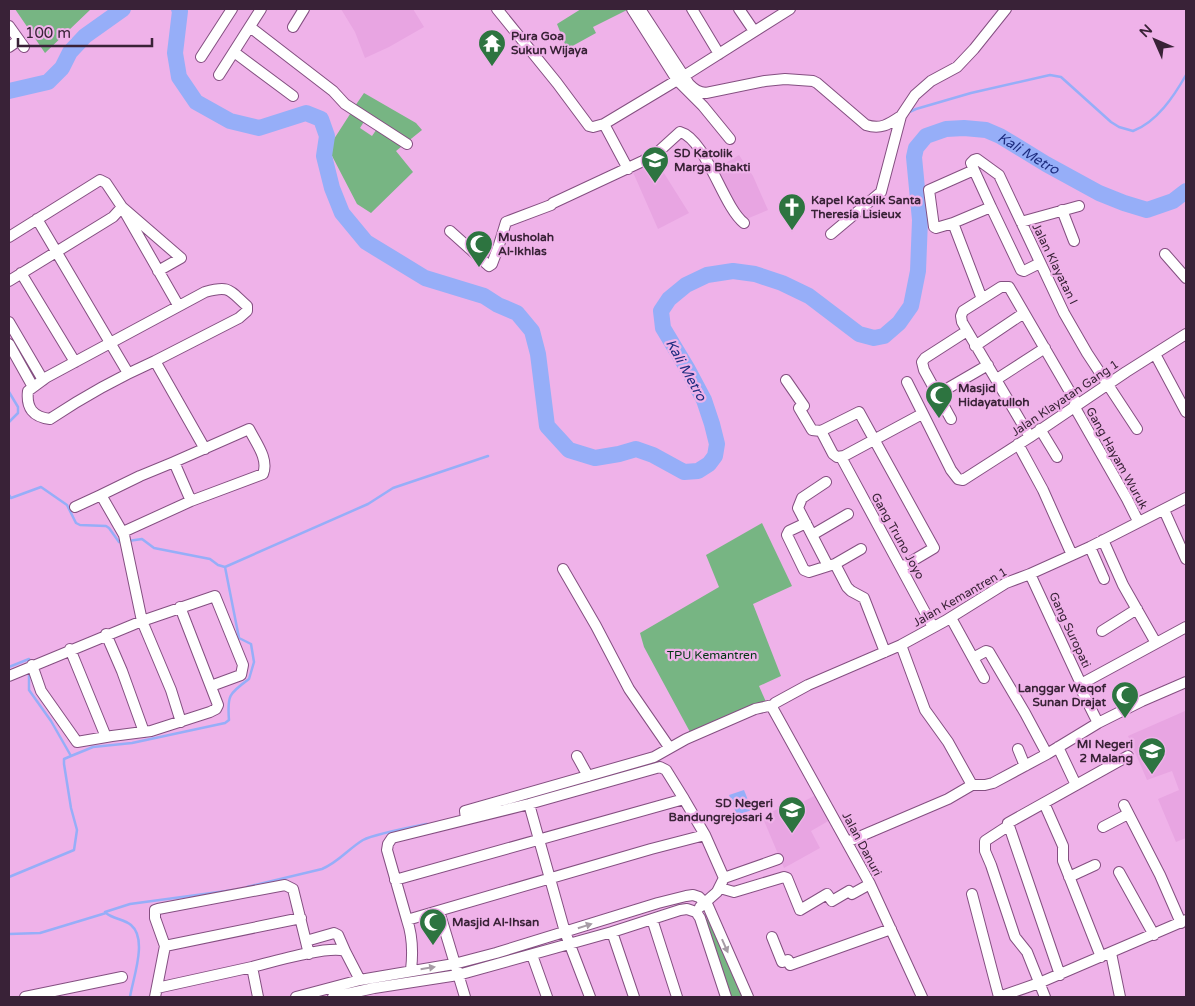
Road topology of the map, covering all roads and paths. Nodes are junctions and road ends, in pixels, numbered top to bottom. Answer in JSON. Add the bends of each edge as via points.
{"nodes":[{"id":1,"x":232,"y":9,"type":"edge"},
{"id":2,"x":261,"y":9,"type":"edge"},
{"id":3,"x":304,"y":9,"type":"edge"},
{"id":4,"x":497,"y":9,"type":"edge"},
{"id":5,"x":632,"y":9,"type":"edge"},
{"id":6,"x":640,"y":9,"type":"edge"},
{"id":7,"x":692,"y":9,"type":"edge"},
{"id":8,"x":739,"y":9,"type":"edge"},
{"id":9,"x":790,"y":9,"type":"edge"},
{"id":10,"x":1006,"y":9,"type":"edge"},
{"id":11,"x":9,"y":26,"type":"edge"},
{"id":12,"x":250,"y":27,"type":"junction"},
{"id":13,"x":293,"y":27,"type":"dead end"},
{"id":14,"x":754,"y":31,"type":"junction"},
{"id":15,"x":9,"y":47,"type":"edge"},
{"id":16,"x":234,"y":52,"type":"junction"},
{"id":17,"x":719,"y":54,"type":"junction"},
{"id":18,"x":201,"y":57,"type":"dead end"},
{"id":19,"x":219,"y":75,"type":"dead end"},
{"id":20,"x":681,"y":78,"type":"junction"},
{"id":21,"x":293,"y":96,"type":"dead end"},
{"id":22,"x":901,"y":116,"type":"junction"},
{"id":23,"x":604,"y":124,"type":"junction"},
{"id":24,"x":730,"y":139,"type":"dead end"},
{"id":25,"x":407,"y":144,"type":"dead end"},
{"id":26,"x":628,"y":169,"type":"junction"},
{"id":27,"x":974,"y":170,"type":"junction"},
{"id":28,"x":1079,"y":206,"type":"dead end"},
{"id":29,"x":122,"y":207,"type":"junction"},
{"id":30,"x":991,"y":207,"type":"junction"},
{"id":31,"x":1062,"y":210,"type":"junction"},
{"id":32,"x":37,"y":219,"type":"junction"},
{"id":33,"x":1021,"y":222,"type":"junction"},
{"id":34,"x":744,"y":223,"type":"dead end"},
{"id":35,"x":953,"y":224,"type":"junction"},
{"id":36,"x":450,"y":231,"type":"dead end"},
{"id":37,"x":831,"y":234,"type":"dead end"},
{"id":38,"x":9,"y":237,"type":"edge"},
{"id":39,"x":1074,"y":241,"type":"dead end"},
{"id":40,"x":56,"y":252,"type":"junction"},
{"id":41,"x":1165,"y":254,"type":"dead end"},
{"id":42,"x":1040,"y":263,"type":"junction"},
{"id":43,"x":158,"y":271,"type":"junction"},
{"id":44,"x":21,"y":273,"type":"junction"},
{"id":45,"x":1186,"y":278,"type":"edge"},
{"id":46,"x":9,"y":281,"type":"edge"},
{"id":47,"x":982,"y":299,"type":"junction"},
{"id":48,"x":178,"y":305,"type":"junction"},
{"id":49,"x":1024,"y":314,"type":"junction"},
{"id":50,"x":9,"y":322,"type":"edge"},
{"id":51,"x":967,"y":331,"type":"junction"},
{"id":52,"x":1186,"y":334,"type":"edge"},
{"id":53,"x":11,"y":341,"type":"edge"},
{"id":54,"x":109,"y":342,"type":"junction"},
{"id":55,"x":976,"y":346,"type":"junction"},
{"id":56,"x":1045,"y":348,"type":"junction"},
{"id":57,"x":1155,"y":354,"type":"junction"},
{"id":58,"x":155,"y":361,"type":"junction"},
{"id":59,"x":75,"y":362,"type":"junction"},
{"id":60,"x":988,"y":365,"type":"junction"},
{"id":61,"x":128,"y":373,"type":"junction"},
{"id":62,"x":42,"y":380,"type":"junction"},
{"id":63,"x":786,"y":380,"type":"dead end"},
{"id":64,"x":997,"y":380,"type":"junction"},
{"id":65,"x":907,"y":382,"type":"dead end"},
{"id":66,"x":1106,"y":384,"type":"junction"},
{"id":67,"x":33,"y":387,"type":"junction"},
{"id":68,"x":938,"y":394,"type":"junction"},
{"id":69,"x":1075,"y":405,"type":"junction"},
{"id":70,"x":1186,"y":412,"type":"edge"},
{"id":71,"x":922,"y":414,"type":"junction"},
{"id":72,"x":951,"y":419,"type":"dead end"},
{"id":73,"x":1137,"y":429,"type":"dead end"},
{"id":74,"x":1040,"y":430,"type":"junction"},
{"id":75,"x":821,"y":431,"type":"junction"},
{"id":76,"x":1030,"y":437,"type":"junction"},
{"id":77,"x":874,"y":439,"type":"junction"},
{"id":78,"x":1018,"y":444,"type":"junction"},
{"id":79,"x":205,"y":449,"type":"junction"},
{"id":80,"x":840,"y":457,"type":"junction"},
{"id":81,"x":1057,"y":457,"type":"dead end"},
{"id":82,"x":174,"y":462,"type":"junction"},
{"id":83,"x":826,"y":482,"type":"dead end"},
{"id":84,"x":101,"y":495,"type":"junction"},
{"id":85,"x":1186,"y":498,"type":"edge"},
{"id":86,"x":190,"y":501,"type":"junction"},
{"id":87,"x":75,"y":507,"type":"dead end"},
{"id":88,"x":1164,"y":510,"type":"junction"},
{"id":89,"x":848,"y":514,"type":"dead end"},
{"id":90,"x":1138,"y":521,"type":"junction"},
{"id":91,"x":806,"y":523,"type":"junction"},
{"id":92,"x":123,"y":532,"type":"junction"},
{"id":93,"x":812,"y":535,"type":"junction"},
{"id":94,"x":1103,"y":540,"type":"junction"},
{"id":95,"x":1090,"y":547,"type":"junction"},
{"id":96,"x":861,"y":549,"type":"dead end"},
{"id":97,"x":1072,"y":555,"type":"junction"},
{"id":98,"x":1186,"y":559,"type":"edge"},
{"id":99,"x":831,"y":565,"type":"junction"},
{"id":100,"x":902,"y":567,"type":"junction"},
{"id":101,"x":563,"y":569,"type":"dead end"},
{"id":102,"x":1030,"y":574,"type":"junction"},
{"id":103,"x":1104,"y":579,"type":"dead end"},
{"id":104,"x":180,"y":607,"type":"junction"},
{"id":105,"x":1137,"y":609,"type":"junction"},
{"id":106,"x":951,"y":618,"type":"junction"},
{"id":107,"x":142,"y":621,"type":"junction"},
{"id":108,"x":1186,"y":627,"type":"edge"},
{"id":109,"x":933,"y":628,"type":"junction"},
{"id":110,"x":1102,"y":631,"type":"dead end"},
{"id":111,"x":106,"y":634,"type":"junction"},
{"id":112,"x":1156,"y":642,"type":"junction"},
{"id":113,"x":901,"y":644,"type":"junction"},
{"id":114,"x":70,"y":649,"type":"junction"},
{"id":115,"x":885,"y":652,"type":"junction"},
{"id":116,"x":973,"y":658,"type":"junction"},
{"id":117,"x":32,"y":665,"type":"junction"},
{"id":118,"x":9,"y":676,"type":"edge"},
{"id":119,"x":984,"y":678,"type":"dead end"},
{"id":120,"x":1186,"y":682,"type":"edge"},
{"id":121,"x":1081,"y":684,"type":"junction"},
{"id":122,"x":211,"y":686,"type":"junction"},
{"id":123,"x":773,"y":706,"type":"junction"},
{"id":124,"x":181,"y":722,"type":"junction"},
{"id":125,"x":1098,"y":723,"type":"junction"},
{"id":126,"x":144,"y":732,"type":"junction"},
{"id":127,"x":106,"y":736,"type":"junction"},
{"id":128,"x":669,"y":747,"type":"junction"},
{"id":129,"x":1058,"y":747,"type":"junction"},
{"id":130,"x":1018,"y":749,"type":"dead end"},
{"id":131,"x":1047,"y":754,"type":"junction"},
{"id":132,"x":577,"y":756,"type":"dead end"},
{"id":133,"x":1128,"y":756,"type":"dead end"},
{"id":134,"x":1025,"y":766,"type":"junction"},
{"id":135,"x":588,"y":776,"type":"junction"},
{"id":136,"x":972,"y":785,"type":"junction"},
{"id":137,"x":1076,"y":785,"type":"junction"},
{"id":138,"x":684,"y":799,"type":"junction"},
{"id":139,"x":1044,"y":803,"type":"junction"},
{"id":140,"x":529,"y":804,"type":"junction"},
{"id":141,"x":466,"y":817,"type":"junction"},
{"id":142,"x":1008,"y":826,"type":"junction"},
{"id":143,"x":1104,"y":828,"type":"dead end"},
{"id":144,"x":704,"y":836,"type":"junction"},
{"id":145,"x":539,"y":840,"type":"junction"},
{"id":146,"x":847,"y":842,"type":"junction"},
{"id":147,"x":778,"y":859,"type":"dead end"},
{"id":148,"x":1095,"y":864,"type":"dead end"},
{"id":149,"x":1120,"y":872,"type":"dead end"},
{"id":150,"x":1069,"y":877,"type":"junction"},
{"id":151,"x":395,"y":880,"type":"junction"},
{"id":152,"x":549,"y":880,"type":"junction"},
{"id":153,"x":722,"y":883,"type":"junction"},
{"id":154,"x":870,"y":884,"type":"junction"},
{"id":155,"x":972,"y":894,"type":"dead end"},
{"id":156,"x":704,"y":902,"type":"junction"},
{"id":157,"x":439,"y":911,"type":"junction"},
{"id":158,"x":696,"y":912,"type":"junction"},
{"id":159,"x":300,"y":918,"type":"junction"},
{"id":160,"x":652,"y":919,"type":"junction"},
{"id":161,"x":407,"y":920,"type":"junction"},
{"id":162,"x":1183,"y":922,"type":"edge"},
{"id":163,"x":891,"y":929,"type":"junction"},
{"id":164,"x":565,"y":932,"type":"junction"},
{"id":165,"x":612,"y":932,"type":"junction"},
{"id":166,"x":1154,"y":935,"type":"junction"},
{"id":167,"x":772,"y":937,"type":"dead end"},
{"id":168,"x":306,"y":941,"type":"junction"},
{"id":169,"x":571,"y":944,"type":"junction"},
{"id":170,"x":165,"y":946,"type":"junction"},
{"id":171,"x":345,"y":951,"type":"junction"},
{"id":172,"x":1111,"y":952,"type":"junction"},
{"id":173,"x":496,"y":953,"type":"junction"},
{"id":174,"x":309,"y":954,"type":"junction"},
{"id":175,"x":532,"y":955,"type":"junction"},
{"id":176,"x":1101,"y":957,"type":"junction"},
{"id":177,"x":454,"y":964,"type":"junction"},
{"id":178,"x":499,"y":964,"type":"junction"},
{"id":179,"x":252,"y":967,"type":"junction"},
{"id":180,"x":411,"y":970,"type":"junction"},
{"id":181,"x":458,"y":975,"type":"junction"},
{"id":182,"x":1060,"y":975,"type":"junction"},
{"id":183,"x":122,"y":977,"type":"dead end"},
{"id":184,"x":360,"y":980,"type":"junction"},
{"id":185,"x":1039,"y":983,"type":"junction"},
{"id":186,"x":379,"y":987,"type":"edge"},
{"id":187,"x":156,"y":993,"type":"edge"},
{"id":188,"x":26,"y":997,"type":"edge"},
{"id":189,"x":258,"y":997,"type":"edge"},
{"id":190,"x":296,"y":997,"type":"edge"},
{"id":191,"x":334,"y":997,"type":"edge"},
{"id":192,"x":465,"y":997,"type":"edge"},
{"id":193,"x":546,"y":997,"type":"edge"},
{"id":194,"x":590,"y":997,"type":"edge"},
{"id":195,"x":634,"y":997,"type":"edge"},
{"id":196,"x":677,"y":997,"type":"edge"},
{"id":197,"x":726,"y":997,"type":"edge"},
{"id":198,"x":748,"y":997,"type":"edge"},
{"id":199,"x":922,"y":997,"type":"edge"},
{"id":200,"x":1002,"y":997,"type":"edge"},
{"id":201,"x":1045,"y":997,"type":"edge"},
{"id":202,"x":1120,"y":997,"type":"edge"}],
"edges":[{"from":1,"to":18,"type":"street"},
{"from":2,"to":12,"type":"street"},
{"from":3,"to":13,"type":"street"},
{"from":4,"to":23,"type":"street","via":[[589,126]]},
{"from":5,"to":20,"type":"street"},
{"from":6,"to":20,"type":"street"},
{"from":7,"to":17,"type":"street"},
{"from":8,"to":14,"type":"street"},
{"from":9,"to":14,"type":"street"},
{"from":10,"to":22,"type":"street","via":[[963,62],[927,84]]},
{"from":11,"to":15,"type":"street","via":[[21,44]]},
{"from":12,"to":16,"type":"street"},
{"from":12,"to":25,"type":"street","via":[[333,91],[345,104]]},
{"from":14,"to":17,"type":"street"},
{"from":16,"to":19,"type":"street"},
{"from":16,"to":21,"type":"street"},
{"from":17,"to":20,"type":"street"},
{"from":20,"to":22,"type":"street","via":[[694,89],[706,93],[765,81],[813,81],[866,126],[884,126]]},
{"from":20,"to":23,"type":"street"},
{"from":20,"to":24,"type":"street"},
{"from":22,"to":37,"type":"street","via":[[881,192]]},
{"from":23,"to":26,"type":"street"},
{"from":26,"to":34,"type":"street","via":[[658,152],[678,133],[683,133],[693,140]]},
{"from":26,"to":36,"type":"street","via":[[506,222],[489,266]]},
{"from":27,"to":30,"type":"street"},
{"from":27,"to":33,"type":"street","name":"Jalan Klayatan I","via":[[972,163],[977,159],[999,175]]},
{"from":27,"to":35,"type":"street","via":[[929,190],[934,227]]},
{"from":28,"to":31,"type":"street"},
{"from":29,"to":32,"type":"street","via":[[106,183],[100,180]]},
{"from":29,"to":40,"type":"street","via":[[113,217]]},
{"from":29,"to":43,"type":"street"},
{"from":29,"to":43,"type":"street","via":[[181,258]]},
{"from":30,"to":35,"type":"street"},
{"from":30,"to":42,"type":"street","via":[[1021,270]]},
{"from":31,"to":33,"type":"street"},
{"from":31,"to":39,"type":"street"},
{"from":32,"to":38,"type":"street"},
{"from":32,"to":40,"type":"street"},
{"from":33,"to":42,"type":"street","name":"Jalan Klayatan I"},
{"from":35,"to":47,"type":"street"},
{"from":40,"to":44,"type":"street"},
{"from":40,"to":54,"type":"street"},
{"from":41,"to":45,"type":"street"},
{"from":42,"to":66,"type":"street","name":"Jalan Klayatan I","via":[[1064,314]]},
{"from":43,"to":48,"type":"street"},
{"from":44,"to":46,"type":"street"},
{"from":44,"to":59,"type":"street"},
{"from":47,"to":49,"type":"street","name":"Gang Hayam Wuruk","via":[[1006,286]]},
{"from":47,"to":51,"type":"street","via":[[960,316]]},
{"from":48,"to":54,"type":"street"},
{"from":48,"to":58,"type":"street","via":[[205,292],[227,288],[247,306],[247,311]]},
{"from":49,"to":55,"type":"street"},
{"from":49,"to":56,"type":"street","name":"Gang Hayam Wuruk"},
{"from":50,"to":53,"type":"street"},
{"from":51,"to":55,"type":"street"},
{"from":51,"to":68,"type":"street","via":[[922,362]]},
{"from":52,"to":57,"type":"street","name":"Jalan Klayatan Gang 1"},
{"from":53,"to":62,"type":"street"},
{"from":53,"to":67,"type":"street"},
{"from":54,"to":59,"type":"street"},
{"from":54,"to":61,"type":"street"},
{"from":55,"to":60,"type":"street"},
{"from":56,"to":64,"type":"street"},
{"from":56,"to":69,"type":"street","name":"Gang Hayam Wuruk"},
{"from":57,"to":66,"type":"street","name":"Jalan Klayatan Gang 1"},
{"from":57,"to":70,"type":"street"},
{"from":58,"to":61,"type":"street"},
{"from":58,"to":79,"type":"street"},
{"from":59,"to":62,"type":"street"},
{"from":60,"to":64,"type":"street"},
{"from":60,"to":68,"type":"street"},
{"from":61,"to":67,"type":"street","via":[[50,419],[34,413],[27,402],[28,391]]},
{"from":62,"to":67,"type":"street"},
{"from":63,"to":75,"type":"street","via":[[812,430]]},
{"from":64,"to":76,"type":"street"},
{"from":65,"to":71,"type":"street"},
{"from":66,"to":69,"type":"street","name":"Jalan Klayatan Gang 1"},
{"from":66,"to":73,"type":"street","name":"Jalan Klayatan I"},
{"from":68,"to":72,"type":"street"},
{"from":69,"to":74,"type":"street","name":"Jalan Klayatan Gang 1"},
{"from":69,"to":90,"type":"street","name":"Gang Hayam Wuruk"},
{"from":71,"to":77,"type":"street"},
{"from":71,"to":78,"type":"street","name":"Jalan Klayatan Gang 1","via":[[958,479],[963,480]]},
{"from":74,"to":76,"type":"street","name":"Jalan Klayatan Gang 1"},
{"from":74,"to":81,"type":"street"},
{"from":75,"to":77,"type":"street","via":[[858,412]]},
{"from":75,"to":80,"type":"street","name":"Gang Truno Joyo","via":[[833,454]]},
{"from":76,"to":78,"type":"street","name":"Jalan Klayatan Gang 1"},
{"from":77,"to":80,"type":"street"},
{"from":77,"to":100,"type":"street","via":[[934,548]]},
{"from":78,"to":97,"type":"street"},
{"from":79,"to":82,"type":"street"},
{"from":79,"to":86,"type":"street","via":[[249,429],[265,460],[265,469],[263,474]]},
{"from":80,"to":100,"type":"street","name":"Gang Truno Joyo"},
{"from":82,"to":84,"type":"street"},
{"from":82,"to":86,"type":"street"},
{"from":83,"to":91,"type":"street","via":[[798,504]]},
{"from":84,"to":87,"type":"street"},
{"from":84,"to":92,"type":"street"},
{"from":85,"to":88,"type":"street","name":"Jalan Kemantren 1"},
{"from":86,"to":92,"type":"street"},
{"from":88,"to":90,"type":"street","name":"Jalan Kemantren 1"},
{"from":88,"to":98,"type":"street"},
{"from":89,"to":93,"type":"street"},
{"from":90,"to":94,"type":"street","name":"Jalan Kemantren 1"},
{"from":91,"to":93,"type":"street"},
{"from":91,"to":99,"type":"street","via":[[787,535],[804,570],[809,572]]},
{"from":92,"to":107,"type":"street"},
{"from":93,"to":99,"type":"street"},
{"from":94,"to":95,"type":"street","name":"Jalan Kemantren 1"},
{"from":94,"to":105,"type":"street"},
{"from":95,"to":97,"type":"street","name":"Jalan Kemantren 1"},
{"from":95,"to":103,"type":"street"},
{"from":96,"to":99,"type":"street"},
{"from":97,"to":102,"type":"street","name":"Jalan Kemantren 1"},
{"from":99,"to":115,"type":"street","via":[[851,591],[864,598]]},
{"from":100,"to":109,"type":"street","name":"Gang Truno Joyo"},
{"from":101,"to":128,"type":"street","via":[[629,689]]},
{"from":102,"to":106,"type":"street","name":"Jalan Kemantren 1","via":[[1006,583]]},
{"from":102,"to":121,"type":"street","name":"Gang Suropati"},
{"from":104,"to":107,"type":"street"},
{"from":104,"to":122,"type":"street"},
{"from":104,"to":122,"type":"street","via":[[215,596],[244,665],[241,675]]},
{"from":105,"to":110,"type":"street"},
{"from":105,"to":112,"type":"street"},
{"from":106,"to":109,"type":"street","name":"Jalan Kemantren 1"},
{"from":106,"to":116,"type":"street"},
{"from":107,"to":111,"type":"street"},
{"from":107,"to":124,"type":"street"},
{"from":108,"to":112,"type":"street"},
{"from":109,"to":113,"type":"street","name":"Jalan Kemantren 1"},
{"from":111,"to":114,"type":"street"},
{"from":111,"to":126,"type":"street"},
{"from":112,"to":121,"type":"street"},
{"from":113,"to":115,"type":"street","name":"Jalan Kemantren 1"},
{"from":113,"to":136,"type":"street","via":[[925,710]]},
{"from":114,"to":117,"type":"street"},
{"from":114,"to":127,"type":"street"},
{"from":115,"to":123,"type":"street","name":"Jalan Kemantren 1","via":[[808,686]]},
{"from":116,"to":119,"type":"street"},
{"from":116,"to":131,"type":"street","via":[[989,652]]},
{"from":117,"to":118,"type":"street"},
{"from":117,"to":127,"type":"street","via":[[42,691],[75,740]]},
{"from":120,"to":125,"type":"street"},
{"from":121,"to":125,"type":"street","name":"Gang Suropati"},
{"from":122,"to":124,"type":"street","via":[[218,705],[216,710]]},
{"from":123,"to":128,"type":"street","via":[[755,708]]},
{"from":123,"to":146,"type":"street","name":"Jalan Danuri"},
{"from":124,"to":126,"type":"street"},
{"from":125,"to":129,"type":"street"},
{"from":126,"to":127,"type":"street"},
{"from":128,"to":135,"type":"street","via":[[654,757]]},
{"from":129,"to":131,"type":"street"},
{"from":129,"to":137,"type":"street"},
{"from":130,"to":134,"type":"street"},
{"from":131,"to":134,"type":"street"},
{"from":132,"to":135,"type":"street"},
{"from":133,"to":137,"type":"street"},
{"from":134,"to":136,"type":"street","via":[[994,783]]},
{"from":135,"to":141,"type":"street","via":[[465,811]]},
{"from":136,"to":146,"type":"street"},
{"from":137,"to":139,"type":"street"},
{"from":138,"to":140,"type":"street","via":[[666,770],[660,767]]},
{"from":138,"to":144,"type":"street"},
{"from":138,"to":145,"type":"street"},
{"from":139,"to":142,"type":"street","via":[[1009,822]]},
{"from":139,"to":150,"type":"street","via":[[1063,846],[1063,861]]},
{"from":140,"to":141,"type":"street"},
{"from":140,"to":145,"type":"street"},
{"from":141,"to":151,"type":"street","via":[[392,838],[387,850]]},
{"from":142,"to":182,"type":"street"},
{"from":142,"to":185,"type":"street","via":[[985,840],[984,851],[1015,937],[1027,952]]},
{"from":143,"to":162,"type":"street","via":[[1126,810]]},
{"from":144,"to":152,"type":"street"},
{"from":144,"to":153,"type":"street"},
{"from":145,"to":151,"type":"street"},
{"from":145,"to":152,"type":"street"},
{"from":146,"to":154,"type":"street","name":"Jalan Danuri"},
{"from":147,"to":153,"type":"street"},
{"from":148,"to":150,"type":"street"},
{"from":149,"to":166,"type":"street"},
{"from":150,"to":176,"type":"street"},
{"from":151,"to":161,"type":"street"},
{"from":152,"to":157,"type":"street"},
{"from":152,"to":164,"type":"street"},
{"from":153,"to":154,"type":"street","via":[[734,892],[787,878],[800,910],[827,894],[832,901]]},
{"from":153,"to":156,"type":"street"},
{"from":154,"to":163,"type":"street","name":"Jalan Danuri"},
{"from":155,"to":200,"type":"street"},
{"from":156,"to":158,"type":"street"},
{"from":164,"to":156,"type":"street","one_way":true,"via":[[686,896]]},
{"from":156,"to":198,"type":"street","one_way":true},
{"from":157,"to":161,"type":"street"},
{"from":157,"to":177,"type":"street"},
{"from":158,"to":160,"type":"street","via":[[680,910]]},
{"from":158,"to":197,"type":"street"},
{"from":159,"to":168,"type":"street"},
{"from":159,"to":170,"type":"street"},
{"from":159,"to":170,"type":"street","via":[[293,889],[285,885],[158,909],[155,910],[155,918]]},
{"from":160,"to":165,"type":"street"},
{"from":160,"to":196,"type":"street"},
{"from":161,"to":180,"type":"street","via":[[411,934]]},
{"from":162,"to":166,"type":"street"},
{"from":163,"to":167,"type":"street","via":[[790,965],[788,960],[782,962]]},
{"from":163,"to":199,"type":"street","name":"Jalan Danuri"},
{"from":164,"to":169,"type":"street"},
{"from":164,"to":173,"type":"street"},
{"from":165,"to":169,"type":"street"},
{"from":165,"to":195,"type":"street"},
{"from":166,"to":172,"type":"street"},
{"from":168,"to":171,"type":"street","via":[[334,933]]},
{"from":168,"to":174,"type":"street"},
{"from":169,"to":175,"type":"street"},
{"from":169,"to":194,"type":"street"},
{"from":170,"to":187,"type":"street"},
{"from":171,"to":174,"type":"street"},
{"from":171,"to":184,"type":"street"},
{"from":172,"to":176,"type":"street"},
{"from":172,"to":202,"type":"street"},
{"from":173,"to":177,"type":"street"},
{"from":173,"to":178,"type":"street"},
{"from":174,"to":179,"type":"street"},
{"from":175,"to":178,"type":"street"},
{"from":175,"to":193,"type":"street"},
{"from":176,"to":182,"type":"street"},
{"from":180,"to":177,"type":"street","one_way":true},
{"from":177,"to":181,"type":"street"},
{"from":178,"to":181,"type":"street"},
{"from":179,"to":187,"type":"street"},
{"from":179,"to":189,"type":"street"},
{"from":180,"to":186,"type":"street"},
{"from":181,"to":186,"type":"street"},
{"from":181,"to":192,"type":"street"},
{"from":182,"to":185,"type":"street"},
{"from":183,"to":188,"type":"street"},
{"from":184,"to":186,"type":"street"},
{"from":184,"to":190,"type":"street"},
{"from":185,"to":200,"type":"street"},
{"from":185,"to":201,"type":"street"},
{"from":186,"to":191,"type":"street"}]}
